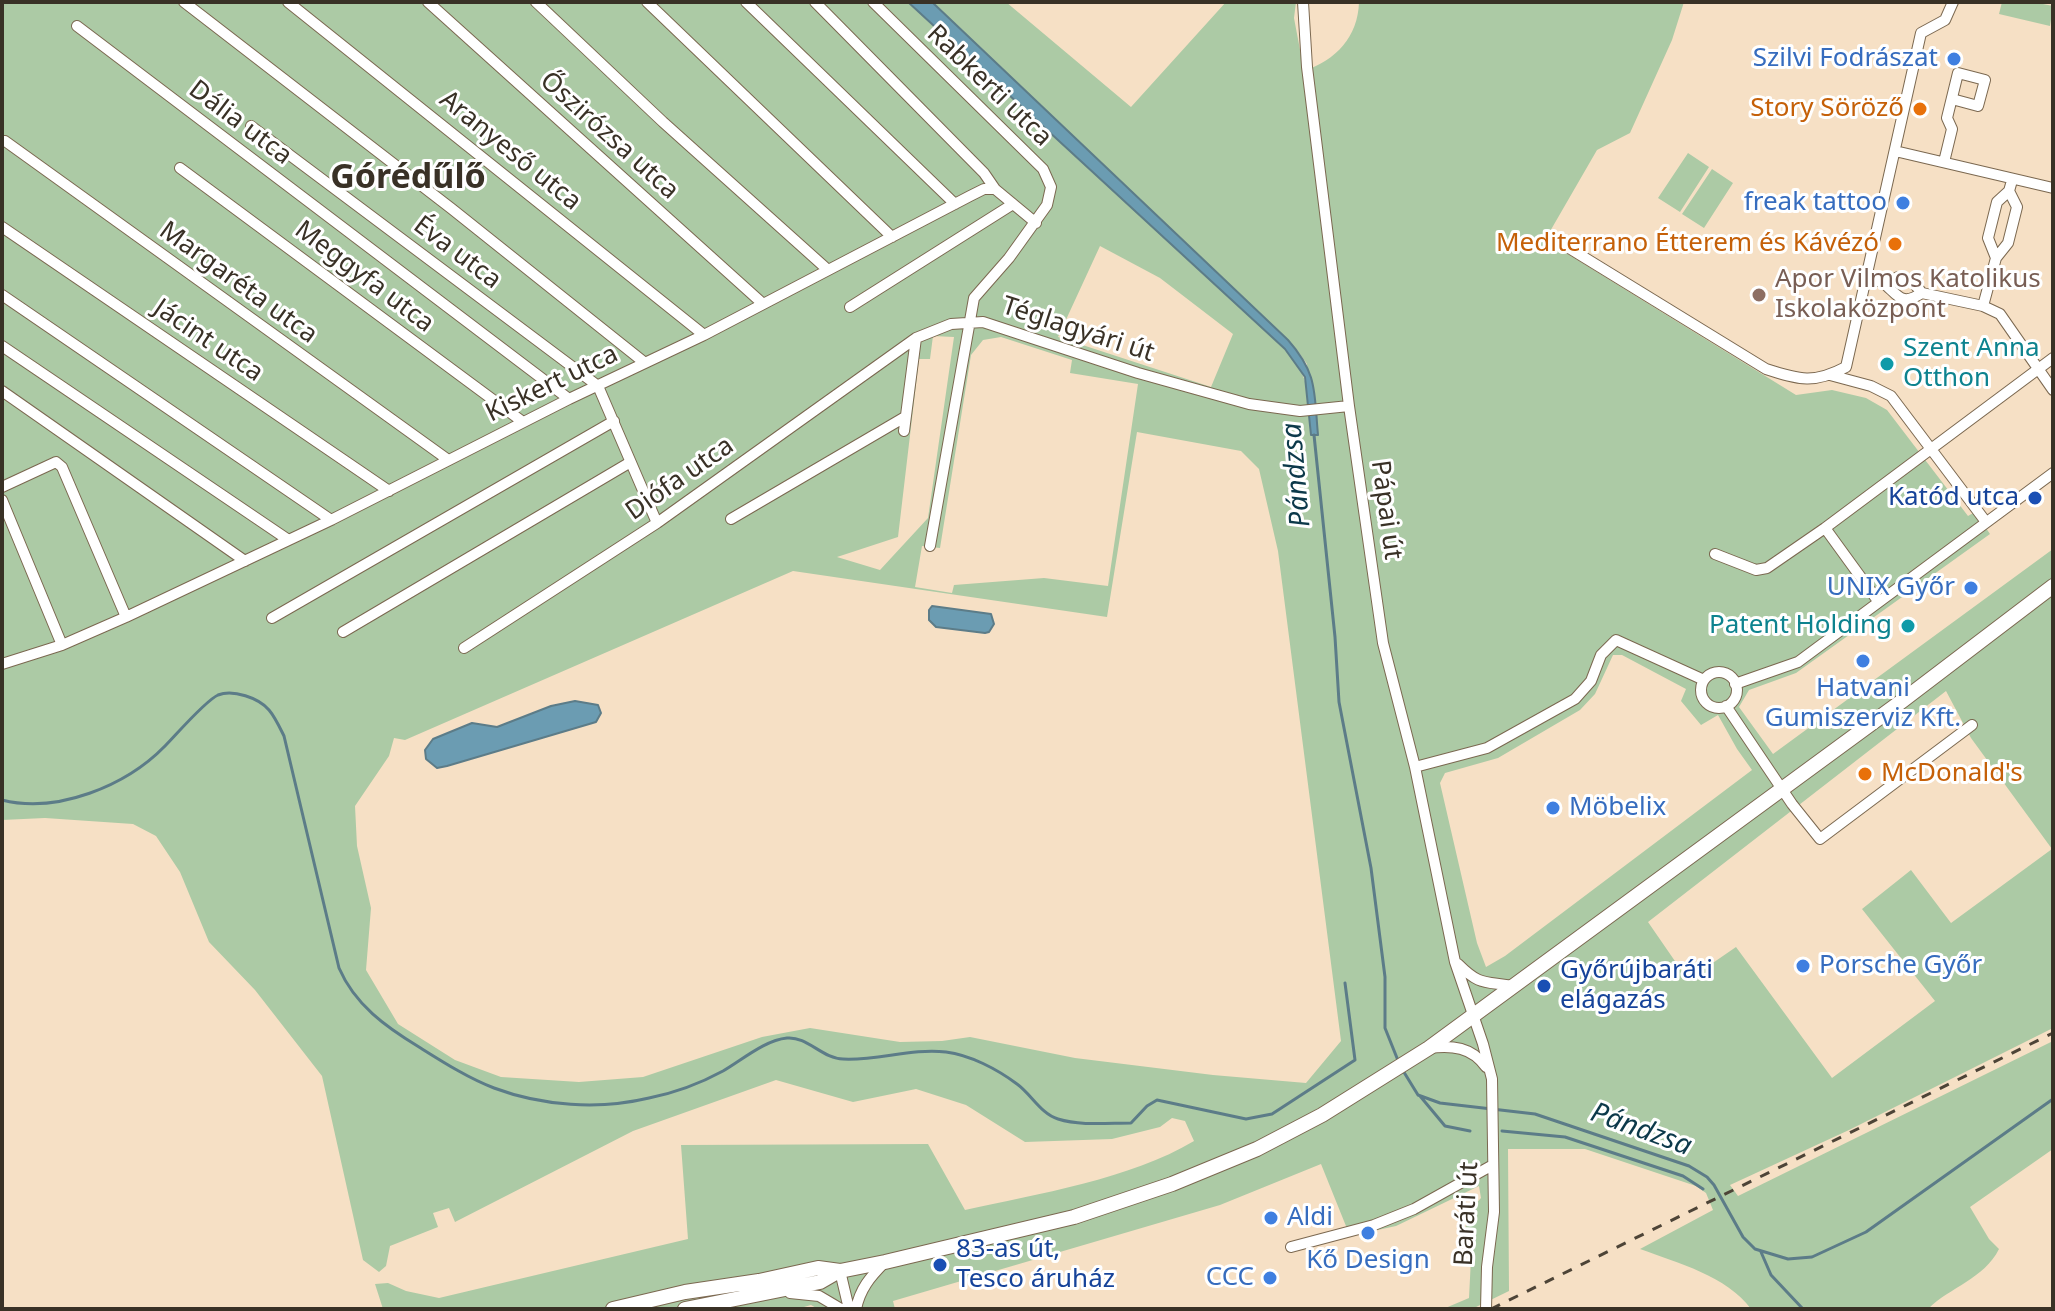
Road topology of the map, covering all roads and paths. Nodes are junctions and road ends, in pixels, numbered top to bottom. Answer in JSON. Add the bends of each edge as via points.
{"nodes":[{"id":1,"x":184,"y":2,"type":"edge"},
{"id":2,"x":288,"y":2,"type":"edge"},
{"id":3,"x":428,"y":2,"type":"edge"},
{"id":4,"x":536,"y":2,"type":"edge"},
{"id":5,"x":647,"y":2,"type":"edge"},
{"id":6,"x":746,"y":2,"type":"edge"},
{"id":7,"x":815,"y":2,"type":"edge"},
{"id":8,"x":873,"y":2,"type":"edge"},
{"id":9,"x":1303,"y":2,"type":"edge"},
{"id":10,"x":1953,"y":2,"type":"edge"},
{"id":11,"x":77,"y":26,"type":"dead end"},
{"id":12,"x":1952,"y":99,"type":"dead end"},
{"id":13,"x":251,"y":126,"type":"dead end"},
{"id":14,"x":5,"y":141,"type":"dead end"},
{"id":15,"x":1895,"y":151,"type":"junction"},
{"id":16,"x":1944,"y":162,"type":"junction"},
{"id":17,"x":180,"y":168,"type":"dead end"},
{"id":18,"x":2012,"y":178,"type":"junction"},
{"id":19,"x":2053,"y":188,"type":"edge"},
{"id":20,"x":995,"y":189,"type":"junction"},
{"id":21,"x":2009,"y":191,"type":"junction"},
{"id":22,"x":955,"y":204,"type":"junction"},
{"id":23,"x":1013,"y":204,"type":"junction"},
{"id":24,"x":1036,"y":223,"type":"junction"},
{"id":25,"x":2,"y":227,"type":"edge"},
{"id":26,"x":892,"y":237,"type":"junction"},
{"id":27,"x":1551,"y":237,"type":"dead end"},
{"id":28,"x":1996,"y":258,"type":"junction"},
{"id":29,"x":828,"y":270,"type":"junction"},
{"id":30,"x":1867,"y":278,"type":"junction"},
{"id":31,"x":1885,"y":284,"type":"junction"},
{"id":32,"x":1922,"y":293,"type":"junction"},
{"id":33,"x":2,"y":295,"type":"edge"},
{"id":34,"x":762,"y":303,"type":"junction"},
{"id":35,"x":1983,"y":306,"type":"junction"},
{"id":36,"x":850,"y":307,"type":"dead end"},
{"id":37,"x":969,"y":321,"type":"junction"},
{"id":38,"x":704,"y":335,"type":"junction"},
{"id":39,"x":916,"y":338,"type":"junction"},
{"id":40,"x":2,"y":346,"type":"edge"},
{"id":41,"x":2053,"y":358,"type":"edge"},
{"id":42,"x":645,"y":363,"type":"junction"},
{"id":43,"x":2039,"y":368,"type":"junction"},
{"id":44,"x":1830,"y":375,"type":"junction"},
{"id":45,"x":598,"y":386,"type":"junction"},
{"id":46,"x":2053,"y":390,"type":"edge"},
{"id":47,"x":2,"y":391,"type":"edge"},
{"id":48,"x":569,"y":399,"type":"junction"},
{"id":49,"x":1349,"y":406,"type":"junction"},
{"id":50,"x":905,"y":417,"type":"junction"},
{"id":51,"x":614,"y":421,"type":"junction"},
{"id":52,"x":523,"y":422,"type":"junction"},
{"id":53,"x":904,"y":431,"type":"dead end"},
{"id":54,"x":1933,"y":449,"type":"junction"},
{"id":55,"x":447,"y":459,"type":"junction"},
{"id":56,"x":629,"y":463,"type":"junction"},
{"id":57,"x":2053,"y":473,"type":"edge"},
{"id":58,"x":2,"y":487,"type":"edge"},
{"id":59,"x":389,"y":491,"type":"junction"},
{"id":60,"x":2,"y":500,"type":"edge"},
{"id":61,"x":731,"y":519,"type":"dead end"},
{"id":62,"x":331,"y":520,"type":"junction"},
{"id":63,"x":1986,"y":522,"type":"junction"},
{"id":64,"x":657,"y":523,"type":"junction"},
{"id":65,"x":1825,"y":528,"type":"junction"},
{"id":66,"x":287,"y":539,"type":"junction"},
{"id":67,"x":930,"y":546,"type":"dead end"},
{"id":68,"x":1715,"y":554,"type":"dead end"},
{"id":69,"x":245,"y":561,"type":"junction"},
{"id":70,"x":2053,"y":586,"type":"edge"},
{"id":71,"x":1878,"y":601,"type":"junction"},
{"id":72,"x":126,"y":617,"type":"junction"},
{"id":73,"x":272,"y":618,"type":"dead end"},
{"id":74,"x":343,"y":632,"type":"dead end"},
{"id":75,"x":62,"y":645,"type":"junction"},
{"id":76,"x":464,"y":648,"type":"dead end"},
{"id":77,"x":2,"y":664,"type":"edge"},
{"id":78,"x":1704,"y":680,"type":"junction"},
{"id":79,"x":1735,"y":684,"type":"junction"},
{"id":80,"x":1726,"y":706,"type":"junction"},
{"id":81,"x":1972,"y":725,"type":"dead end"},
{"id":82,"x":1415,"y":767,"type":"junction"},
{"id":83,"x":1781,"y":788,"type":"junction"},
{"id":84,"x":1455,"y":962,"type":"junction"},
{"id":85,"x":1513,"y":986,"type":"junction"},
{"id":86,"x":1473,"y":1016,"type":"junction"},
{"id":87,"x":1426,"y":1050,"type":"junction"},
{"id":88,"x":1492,"y":1079,"type":"junction"},
{"id":89,"x":1491,"y":1166,"type":"junction"},
{"id":90,"x":1291,"y":1247,"type":"dead end"},
{"id":91,"x":885,"y":1262,"type":"junction"},
{"id":92,"x":840,"y":1271,"type":"junction"},
{"id":93,"x":764,"y":1294,"type":"junction"},
{"id":94,"x":613,"y":1309,"type":"edge"},
{"id":95,"x":685,"y":1309,"type":"edge"},
{"id":96,"x":841,"y":1309,"type":"edge"},
{"id":97,"x":849,"y":1309,"type":"edge"},
{"id":98,"x":856,"y":1309,"type":"edge"},
{"id":99,"x":1486,"y":1309,"type":"edge"}],
"edges":[{"from":1,"to":42,"type":"street"},
{"from":2,"to":38,"type":"street","name":"Aranyeső utca"},
{"from":3,"to":34,"type":"street","name":"Őszirózsa utca"},
{"from":4,"to":29,"type":"street"},
{"from":5,"to":26,"type":"street"},
{"from":6,"to":22,"type":"street"},
{"from":7,"to":20,"type":"street"},
{"from":8,"to":24,"type":"street","name":"Rabkerti utca","via":[[1043,169],[1050,195]]},
{"from":9,"to":49,"type":"street","name":"Pápai út"},
{"from":10,"to":15,"type":"street","via":[[1945,20],[1921,33]]},
{"from":11,"to":48,"type":"street","name":"Dália utca"},
{"from":12,"to":16,"type":"street"},
{"from":13,"to":45,"type":"street","name":"Éva utca"},
{"from":14,"to":55,"type":"street","name":"Margaréta utca"},
{"from":15,"to":16,"type":"street"},
{"from":15,"to":30,"type":"street"},
{"from":16,"to":18,"type":"street"},
{"from":17,"to":52,"type":"street","name":"Meggyfa utca"},
{"from":18,"to":19,"type":"street"},
{"from":18,"to":21,"type":"street"},
{"from":20,"to":22,"type":"street","name":"Kiskert utca"},
{"from":20,"to":23,"type":"street"},
{"from":21,"to":28,"type":"street","via":[[2017,207],[2008,243]]},
{"from":21,"to":28,"type":"street","via":[[1997,202],[1988,238]]},
{"from":22,"to":26,"type":"street","name":"Kiskert utca"},
{"from":23,"to":24,"type":"street"},
{"from":23,"to":36,"type":"street"},
{"from":24,"to":37,"type":"street","name":"Rabkerti utca","via":[[980,288]]},
{"from":25,"to":59,"type":"street","name":"Jácint utca"},
{"from":26,"to":29,"type":"street","name":"Kiskert utca"},
{"from":27,"to":44,"type":"street","via":[[1766,369],[1797,380]]},
{"from":28,"to":35,"type":"street"},
{"from":29,"to":34,"type":"street","name":"Kiskert utca"},
{"from":30,"to":31,"type":"street"},
{"from":30,"to":44,"type":"street","via":[[1846,367]]},
{"from":31,"to":32,"type":"street","via":[[1898,297],[1911,299]]},
{"from":31,"to":32,"type":"street","via":[[1898,277],[1911,280]]},
{"from":32,"to":35,"type":"street"},
{"from":33,"to":62,"type":"street"},
{"from":34,"to":38,"type":"street","name":"Kiskert utca"},
{"from":35,"to":43,"type":"street","via":[[2000,314]]},
{"from":37,"to":39,"type":"street"},
{"from":37,"to":49,"type":"street","name":"Téglagyári út","via":[[995,324],[1124,369],[1249,404],[1300,411]]},
{"from":37,"to":67,"type":"street","name":"Téglagyári út"},
{"from":38,"to":42,"type":"street","name":"Kiskert utca"},
{"from":39,"to":50,"type":"street"},
{"from":39,"to":64,"type":"street","name":"Diófa utca"},
{"from":40,"to":66,"type":"street"},
{"from":41,"to":43,"type":"street"},
{"from":42,"to":45,"type":"street","name":"Kiskert utca"},
{"from":43,"to":46,"type":"street"},
{"from":43,"to":54,"type":"street"},
{"from":44,"to":54,"type":"street","via":[[1891,396]]},
{"from":45,"to":48,"type":"street","name":"Kiskert utca"},
{"from":45,"to":51,"type":"street"},
{"from":47,"to":69,"type":"street"},
{"from":48,"to":52,"type":"street","name":"Kiskert utca"},
{"from":49,"to":82,"type":"street","name":"Pápai út","via":[[1383,643]]},
{"from":50,"to":53,"type":"street"},
{"from":50,"to":61,"type":"street"},
{"from":51,"to":56,"type":"street"},
{"from":51,"to":73,"type":"street"},
{"from":52,"to":55,"type":"street","name":"Kiskert utca"},
{"from":54,"to":63,"type":"street"},
{"from":54,"to":65,"type":"street"},
{"from":55,"to":59,"type":"street","name":"Kiskert utca"},
{"from":56,"to":64,"type":"street"},
{"from":56,"to":74,"type":"street"},
{"from":57,"to":63,"type":"street"},
{"from":58,"to":72,"type":"street","via":[[56,462],[62,467]]},
{"from":59,"to":62,"type":"street","name":"Kiskert utca"},
{"from":60,"to":75,"type":"street"},
{"from":62,"to":66,"type":"street","name":"Kiskert utca"},
{"from":63,"to":71,"type":"street"},
{"from":64,"to":76,"type":"street","name":"Diófa utca"},
{"from":65,"to":68,"type":"street","via":[[1767,568],[1756,570]]},
{"from":65,"to":71,"type":"street"},
{"from":66,"to":69,"type":"street","name":"Kiskert utca"},
{"from":69,"to":72,"type":"street","name":"Kiskert utca"},
{"from":70,"to":83,"type":"main road"},
{"from":71,"to":79,"type":"street","via":[[1798,662]]},
{"from":72,"to":75,"type":"street","name":"Kiskert utca"},
{"from":75,"to":77,"type":"street","name":"Kiskert utca"},
{"from":78,"to":79,"type":"street","via":[[1719,672]]},
{"from":78,"to":80,"type":"street","via":[[1704,700],[1714,707]]},
{"from":78,"to":82,"type":"street","via":[[1616,640],[1575,699],[1487,748]]},
{"from":79,"to":80,"type":"street","via":[[1735,697]]},
{"from":80,"to":83,"type":"street"},
{"from":81,"to":83,"type":"street","via":[[1820,839]]},
{"from":82,"to":84,"type":"street","name":"Pápai út"},
{"from":83,"to":85,"type":"main road"},
{"from":84,"to":85,"type":"street","via":[[1474,980]]},
{"from":84,"to":86,"type":"street","name":"Pápai út"},
{"from":85,"to":86,"type":"main road"},
{"from":86,"to":87,"type":"main road"},
{"from":86,"to":88,"type":"street","name":"Pápai út"},
{"from":87,"to":88,"type":"street","via":[[1468,1051]]},
{"from":87,"to":91,"type":"main road","via":[[1279,1137],[1172,1184],[1074,1217]]},
{"from":88,"to":89,"type":"street","name":"Baráti út"},
{"from":89,"to":90,"type":"street","via":[[1414,1209]]},
{"from":89,"to":99,"type":"street","name":"Baráti út","via":[[1494,1212]]},
{"from":91,"to":92,"type":"main road"},
{"from":91,"to":98,"type":"street","via":[[859,1294]]},
{"from":92,"to":93,"type":"main road","via":[[820,1282]]},
{"from":92,"to":94,"type":"main road","via":[[818,1268]]},
{"from":92,"to":97,"type":"street"},
{"from":93,"to":95,"type":"main road"},
{"from":93,"to":96,"type":"street","via":[[819,1296]]}]}
